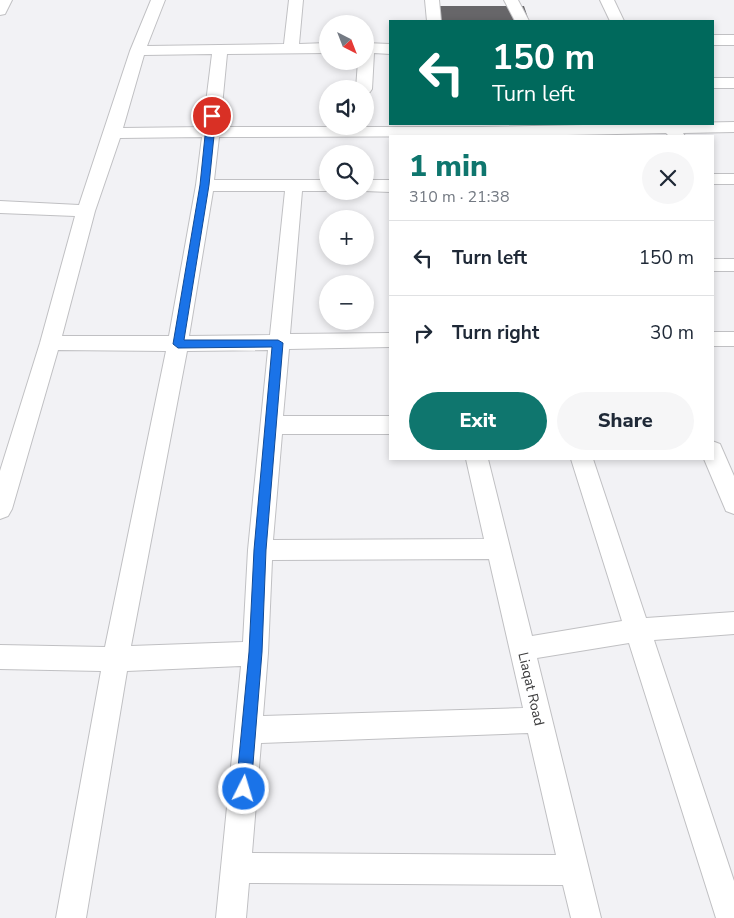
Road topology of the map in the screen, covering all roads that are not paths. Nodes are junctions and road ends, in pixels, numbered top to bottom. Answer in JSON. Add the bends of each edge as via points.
{"nodes":[{"id":1,"x":5,"y":0,"type":"edge"},
{"id":2,"x":158,"y":0,"type":"edge"},
{"id":3,"x":296,"y":0,"type":"edge"},
{"id":4,"x":432,"y":0,"type":"edge"},
{"id":5,"x":510,"y":0,"type":"edge"},
{"id":6,"x":608,"y":0,"type":"edge"},
{"id":7,"x":0,"y":11,"type":"edge"},
{"id":8,"x":434,"y":20,"type":"edge"},
{"id":9,"x":521,"y":20,"type":"edge"},
{"id":10,"x":617,"y":20,"type":"edge"},
{"id":11,"x":714,"y":40,"type":"edge"},
{"id":12,"x":734,"y":40,"type":"edge"},
{"id":13,"x":291,"y":47,"type":"junction"},
{"id":14,"x":319,"y":48,"type":"edge"},
{"id":15,"x":374,"y":48,"type":"edge"},
{"id":16,"x":389,"y":48,"type":"edge"},
{"id":17,"x":220,"y":49,"type":"junction"},
{"id":18,"x":138,"y":51,"type":"junction"},
{"id":19,"x":734,"y":83,"type":"edge"},
{"id":20,"x":714,"y":84,"type":"edge"},
{"id":21,"x":449,"y":127,"type":"edge"},
{"id":22,"x":734,"y":127,"type":"edge"},
{"id":23,"x":374,"y":129,"type":"edge"},
{"id":24,"x":672,"y":129,"type":"edge"},
{"id":25,"x":319,"y":130,"type":"edge"},
{"id":26,"x":578,"y":130,"type":"edge"},
{"id":27,"x":210,"y":132,"type":"junction"},
{"id":28,"x":113,"y":133,"type":"junction"},
{"id":29,"x":481,"y":134,"type":"edge"},
{"id":30,"x":714,"y":179,"type":"edge"},
{"id":31,"x":734,"y":179,"type":"edge"},
{"id":32,"x":205,"y":185,"type":"junction"},
{"id":33,"x":294,"y":186,"type":"junction"},
{"id":34,"x":319,"y":186,"type":"edge"},
{"id":35,"x":374,"y":186,"type":"edge"},
{"id":36,"x":389,"y":186,"type":"edge"},
{"id":37,"x":0,"y":207,"type":"edge"},
{"id":38,"x":86,"y":211,"type":"junction"},
{"id":39,"x":714,"y":265,"type":"edge"},
{"id":40,"x":734,"y":265,"type":"edge"},
{"id":41,"x":714,"y":339,"type":"edge"},
{"id":42,"x":734,"y":339,"type":"edge"},
{"id":43,"x":389,"y":340,"type":"edge"},
{"id":44,"x":50,"y":343,"type":"junction"},
{"id":45,"x":278,"y":343,"type":"junction"},
{"id":46,"x":178,"y":344,"type":"junction"},
{"id":47,"x":389,"y":425,"type":"edge"},
{"id":48,"x":270,"y":426,"type":"junction"},
{"id":49,"x":714,"y":455,"type":"edge"},
{"id":50,"x":477,"y":460,"type":"edge"},
{"id":51,"x":582,"y":460,"type":"edge"},
{"id":52,"x":734,"y":504,"type":"edge"},
{"id":53,"x":0,"y":509,"type":"edge"},
{"id":54,"x":498,"y":549,"type":"junction"},
{"id":55,"x":260,"y":550,"type":"junction"},
{"id":56,"x":734,"y":623,"type":"edge"},
{"id":57,"x":636,"y":630,"type":"junction"},
{"id":58,"x":522,"y":649,"type":"junction"},
{"id":59,"x":255,"y":652,"type":"junction"},
{"id":60,"x":0,"y":657,"type":"edge"},
{"id":61,"x":116,"y":659,"type":"junction"},
{"id":62,"x":539,"y":720,"type":"junction"},
{"id":63,"x":248,"y":730,"type":"junction"},
{"id":64,"x":237,"y":868,"type":"junction"},
{"id":65,"x":574,"y":870,"type":"junction"},
{"id":66,"x":72,"y":918,"type":"edge"},
{"id":67,"x":231,"y":918,"type":"edge"},
{"id":68,"x":586,"y":918,"type":"edge"},
{"id":69,"x":731,"y":918,"type":"edge"}],
"edges":[{"from":1,"to":7,"type":"street"},
{"from":2,"to":18,"type":"street"},
{"from":3,"to":13,"type":"street"},
{"from":4,"to":8,"type":"street"},
{"from":5,"to":9,"type":"street"},
{"from":6,"to":10,"type":"street"},
{"from":11,"to":12,"type":"street"},
{"from":13,"to":14,"type":"street"},
{"from":13,"to":17,"type":"street"},
{"from":15,"to":16,"type":"street"},
{"from":17,"to":18,"type":"street"},
{"from":17,"to":27,"type":"street"},
{"from":18,"to":28,"type":"street"},
{"from":19,"to":20,"type":"street"},
{"from":21,"to":23,"type":"street"},
{"from":21,"to":29,"type":"street"},
{"from":22,"to":24,"type":"street"},
{"from":24,"to":26,"type":"street"},
{"from":25,"to":27,"type":"street"},
{"from":26,"to":29,"type":"street"},
{"from":27,"to":28,"type":"street"},
{"from":27,"to":32,"type":"street"},
{"from":28,"to":38,"type":"street"},
{"from":30,"to":31,"type":"street"},
{"from":32,"to":33,"type":"street"},
{"from":32,"to":46,"type":"street"},
{"from":33,"to":34,"type":"street"},
{"from":33,"to":45,"type":"street"},
{"from":35,"to":36,"type":"street"},
{"from":37,"to":38,"type":"street"},
{"from":38,"to":44,"type":"street"},
{"from":39,"to":40,"type":"street"},
{"from":41,"to":42,"type":"street"},
{"from":43,"to":45,"type":"street"},
{"from":44,"to":46,"type":"street"},
{"from":44,"to":53,"type":"street"},
{"from":45,"to":46,"type":"street"},
{"from":45,"to":48,"type":"street"},
{"from":46,"to":61,"type":"street"},
{"from":47,"to":48,"type":"street"},
{"from":48,"to":55,"type":"street"},
{"from":49,"to":52,"type":"street"},
{"from":50,"to":54,"type":"street","name":"Liaqat Road"},
{"from":51,"to":57,"type":"street"},
{"from":54,"to":55,"type":"street"},
{"from":54,"to":58,"type":"street","name":"Liaqat Road"},
{"from":55,"to":59,"type":"street"},
{"from":56,"to":57,"type":"street"},
{"from":57,"to":58,"type":"street"},
{"from":57,"to":69,"type":"street"},
{"from":58,"to":62,"type":"street","name":"Liaqat Road"},
{"from":59,"to":61,"type":"street"},
{"from":59,"to":63,"type":"street"},
{"from":60,"to":61,"type":"street"},
{"from":61,"to":66,"type":"street"},
{"from":62,"to":63,"type":"street"},
{"from":62,"to":65,"type":"street","name":"Liaqat Road"},
{"from":63,"to":64,"type":"street"},
{"from":64,"to":65,"type":"street"},
{"from":64,"to":67,"type":"street"},
{"from":65,"to":68,"type":"street","name":"Liaqat Road"}]}
